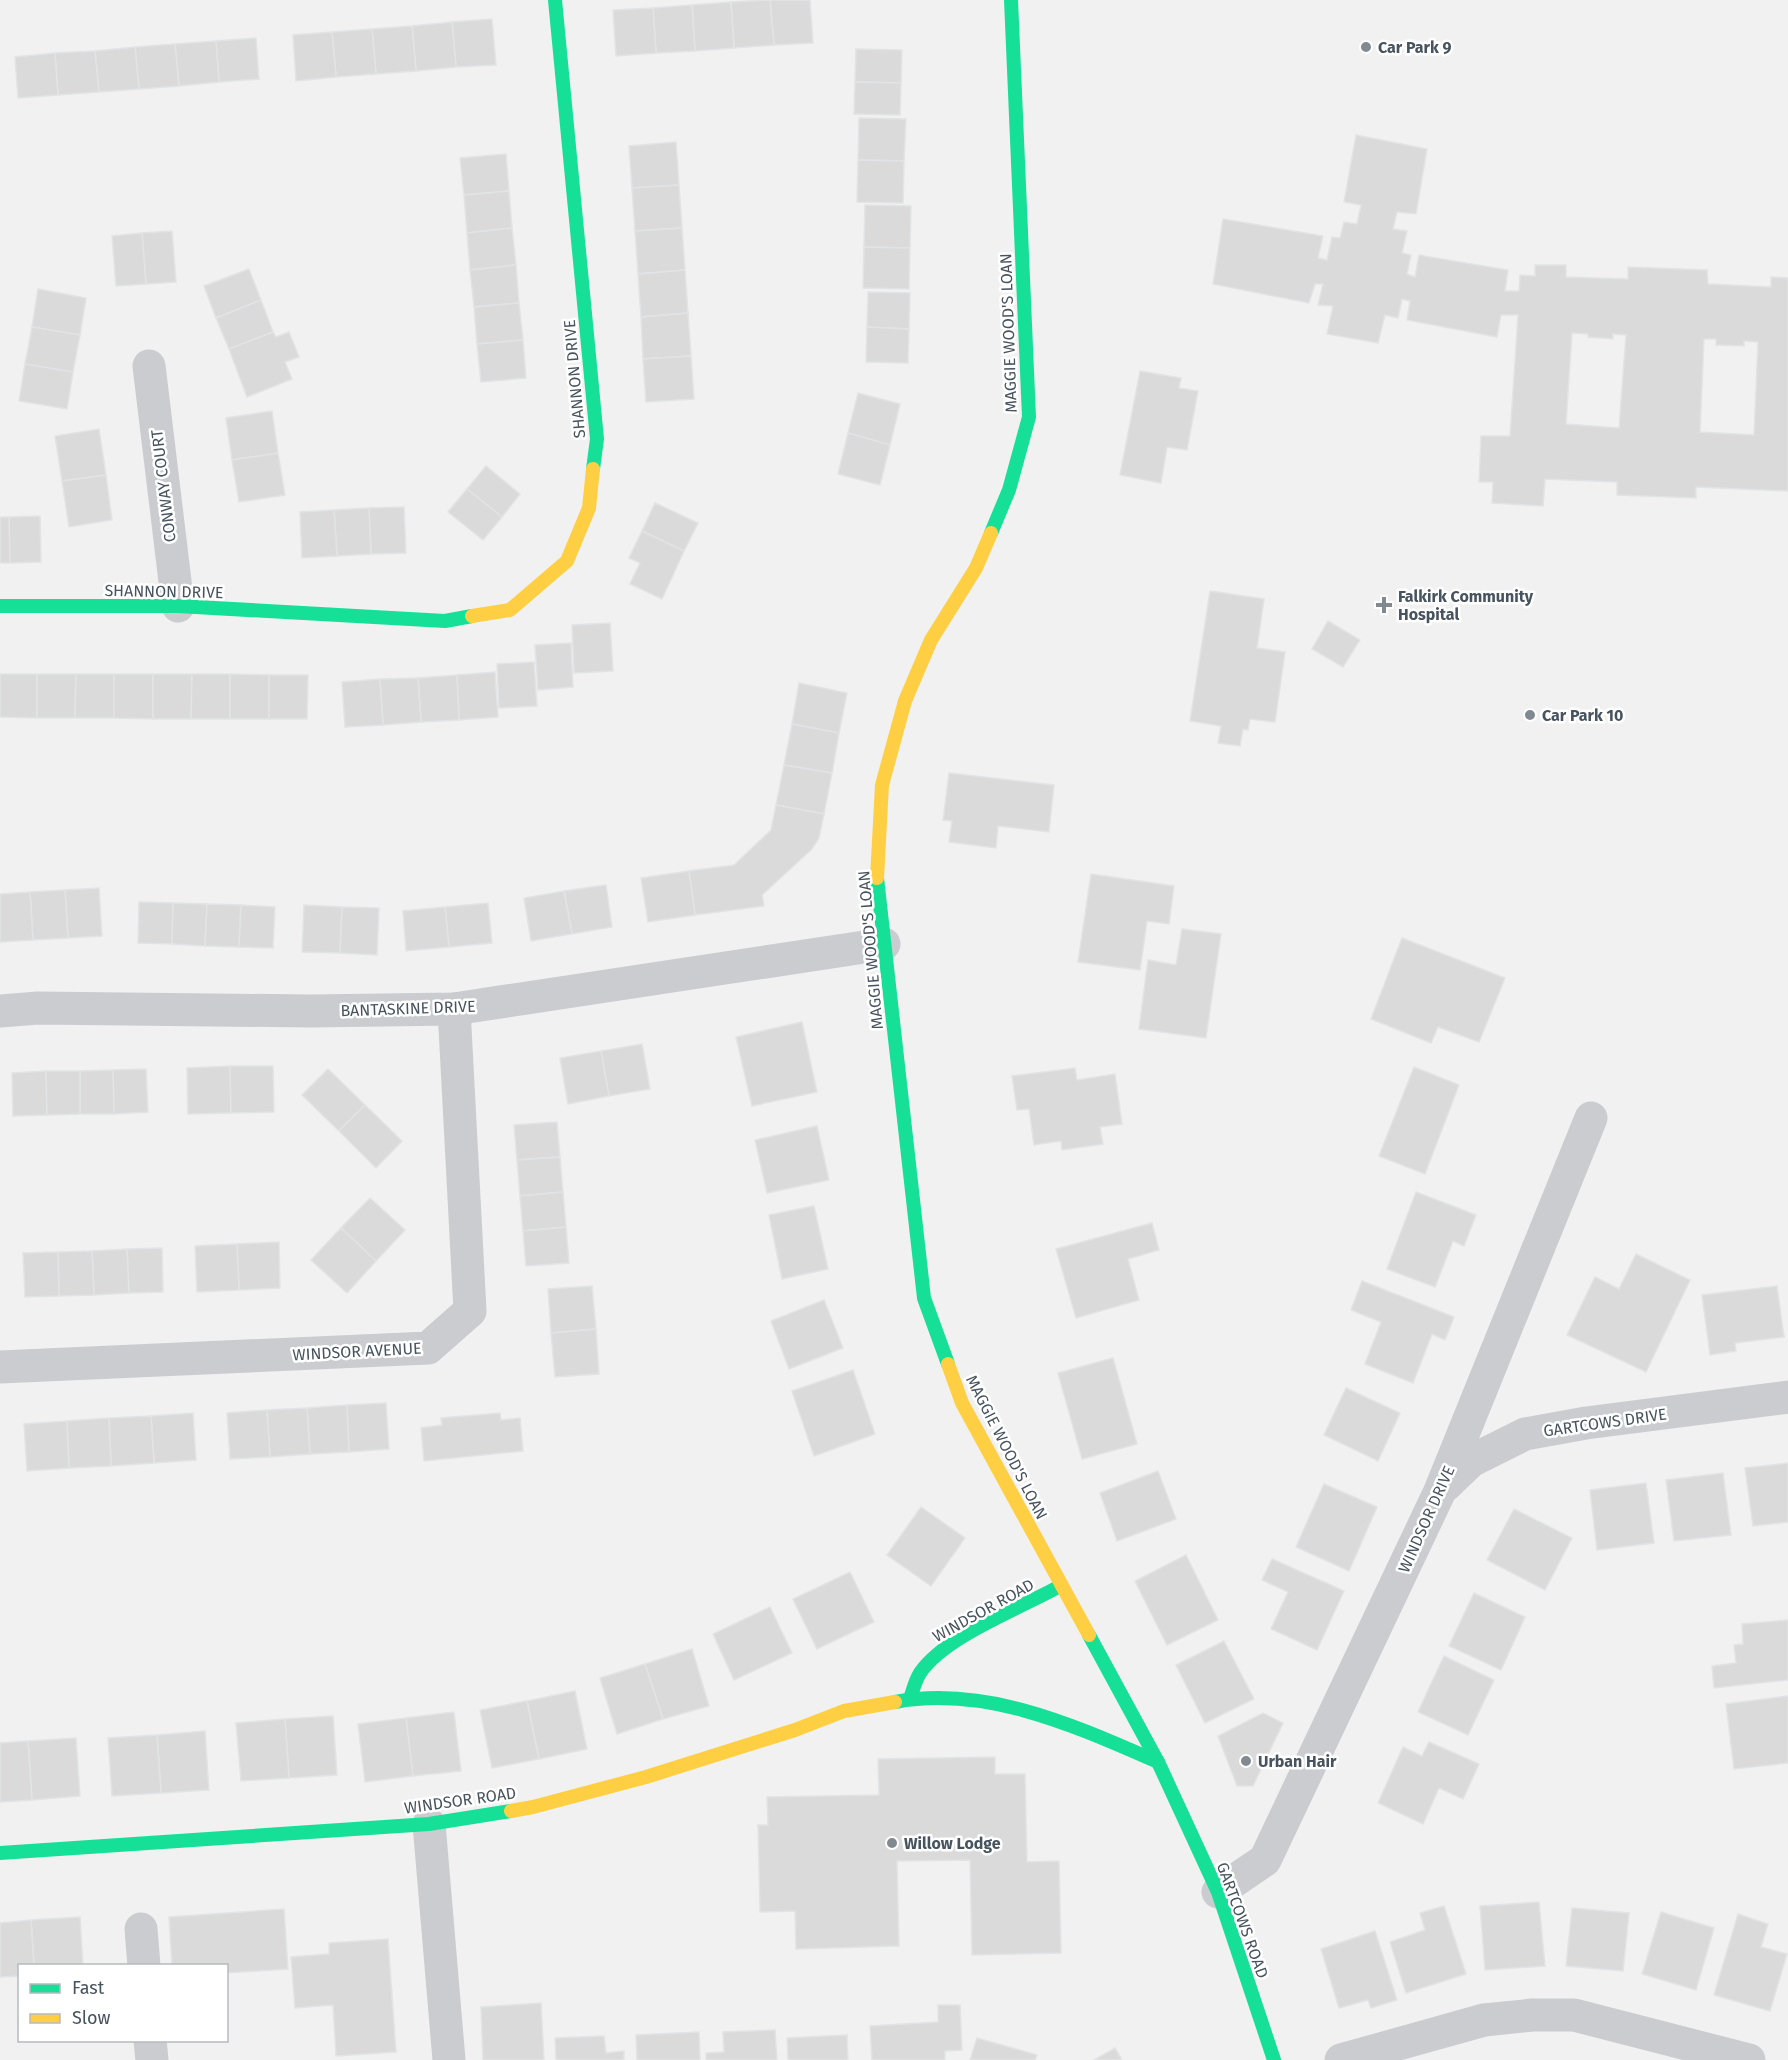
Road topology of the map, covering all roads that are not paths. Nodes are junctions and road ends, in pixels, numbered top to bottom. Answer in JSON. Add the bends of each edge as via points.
{"nodes":[{"id":1,"x":555,"y":0,"type":"edge"},
{"id":2,"x":1011,"y":0,"type":"edge"},
{"id":3,"x":149,"y":366,"type":"dead end"},
{"id":4,"x":0,"y":606,"type":"edge"},
{"id":5,"x":178,"y":606,"type":"junction"},
{"id":6,"x":884,"y":944,"type":"junction"},
{"id":7,"x":454,"y":1010,"type":"junction"},
{"id":8,"x":0,"y":1011,"type":"edge"},
{"id":9,"x":1591,"y":1118,"type":"dead end"},
{"id":10,"x":0,"y":1367,"type":"edge"},
{"id":11,"x":1788,"y":1397,"type":"edge"},
{"id":12,"x":1440,"y":1491,"type":"junction"},
{"id":13,"x":1060,"y":1586,"type":"junction"},
{"id":14,"x":910,"y":1699,"type":"junction"},
{"id":15,"x":1158,"y":1762,"type":"junction"},
{"id":16,"x":429,"y":1824,"type":"junction"},
{"id":17,"x":0,"y":1853,"type":"edge"},
{"id":18,"x":1218,"y":1892,"type":"junction"},
{"id":19,"x":141,"y":1929,"type":"dead end"},
{"id":20,"x":144,"y":1964,"type":"edge"},
{"id":21,"x":150,"y":2042,"type":"edge"},
{"id":22,"x":152,"y":2060,"type":"edge"},
{"id":23,"x":449,"y":2060,"type":"edge"},
{"id":24,"x":1274,"y":2060,"type":"edge"},
{"id":25,"x":1341,"y":2060,"type":"edge"},
{"id":26,"x":1749,"y":2060,"type":"edge"}],
"edges":[{"from":1,"to":5,"type":"street","name":"SHANNON DRIVE","via":[[597,439],[589,508],[567,561],[510,610],[445,621]]},
{"from":2,"to":6,"type":"street","name":"MAGGIE WOOD'S LOAN","via":[[1029,417],[1009,490],[976,568],[931,640],[905,701],[882,785],[878,876]]},
{"from":3,"to":5,"type":"street","name":"CONWAY COURT"},
{"from":4,"to":5,"type":"street","name":"SHANNON DRIVE"},
{"from":6,"to":7,"type":"street","name":"BANTASKINE DRIVE"},
{"from":6,"to":13,"type":"street","name":"MAGGIE WOOD'S LOAN","via":[[924,1298],[962,1403]]},
{"from":7,"to":8,"type":"street","name":"BANTASKINE DRIVE"},
{"from":7,"to":10,"type":"street","name":"WINDSOR AVENUE","via":[[470,1311],[428,1348]]},
{"from":9,"to":12,"type":"street","name":"WINDSOR DRIVE"},
{"from":11,"to":12,"type":"street","name":"GARTCOWS DRIVE","via":[[1525,1434],[1471,1461]]},
{"from":12,"to":18,"type":"street","name":"WINDSOR DRIVE","via":[[1265,1860]]},
{"from":13,"to":14,"type":"street","name":"WINDSOR ROAD","via":[[934,1656],[920,1673]]},
{"from":13,"to":15,"type":"street","name":"MAGGIE WOOD'S LOAN"},
{"from":14,"to":15,"type":"street","name":"WINDSOR ROAD","via":[[943,1697],[1000,1704],[1076,1726]]},
{"from":14,"to":16,"type":"street","name":"WINDSOR ROAD","via":[[844,1711],[646,1777],[533,1807]]},
{"from":15,"to":18,"type":"street","name":"GARTCOWS ROAD"},
{"from":16,"to":17,"type":"street","name":"WINDSOR ROAD"},
{"from":16,"to":23,"type":"street"},
{"from":18,"to":24,"type":"street","name":"GARTCOWS ROAD"},
{"from":19,"to":20,"type":"street"},
{"from":21,"to":22,"type":"street"},
{"from":25,"to":26,"type":"street","via":[[1484,2020],[1533,2015],[1574,2015]]}]}
